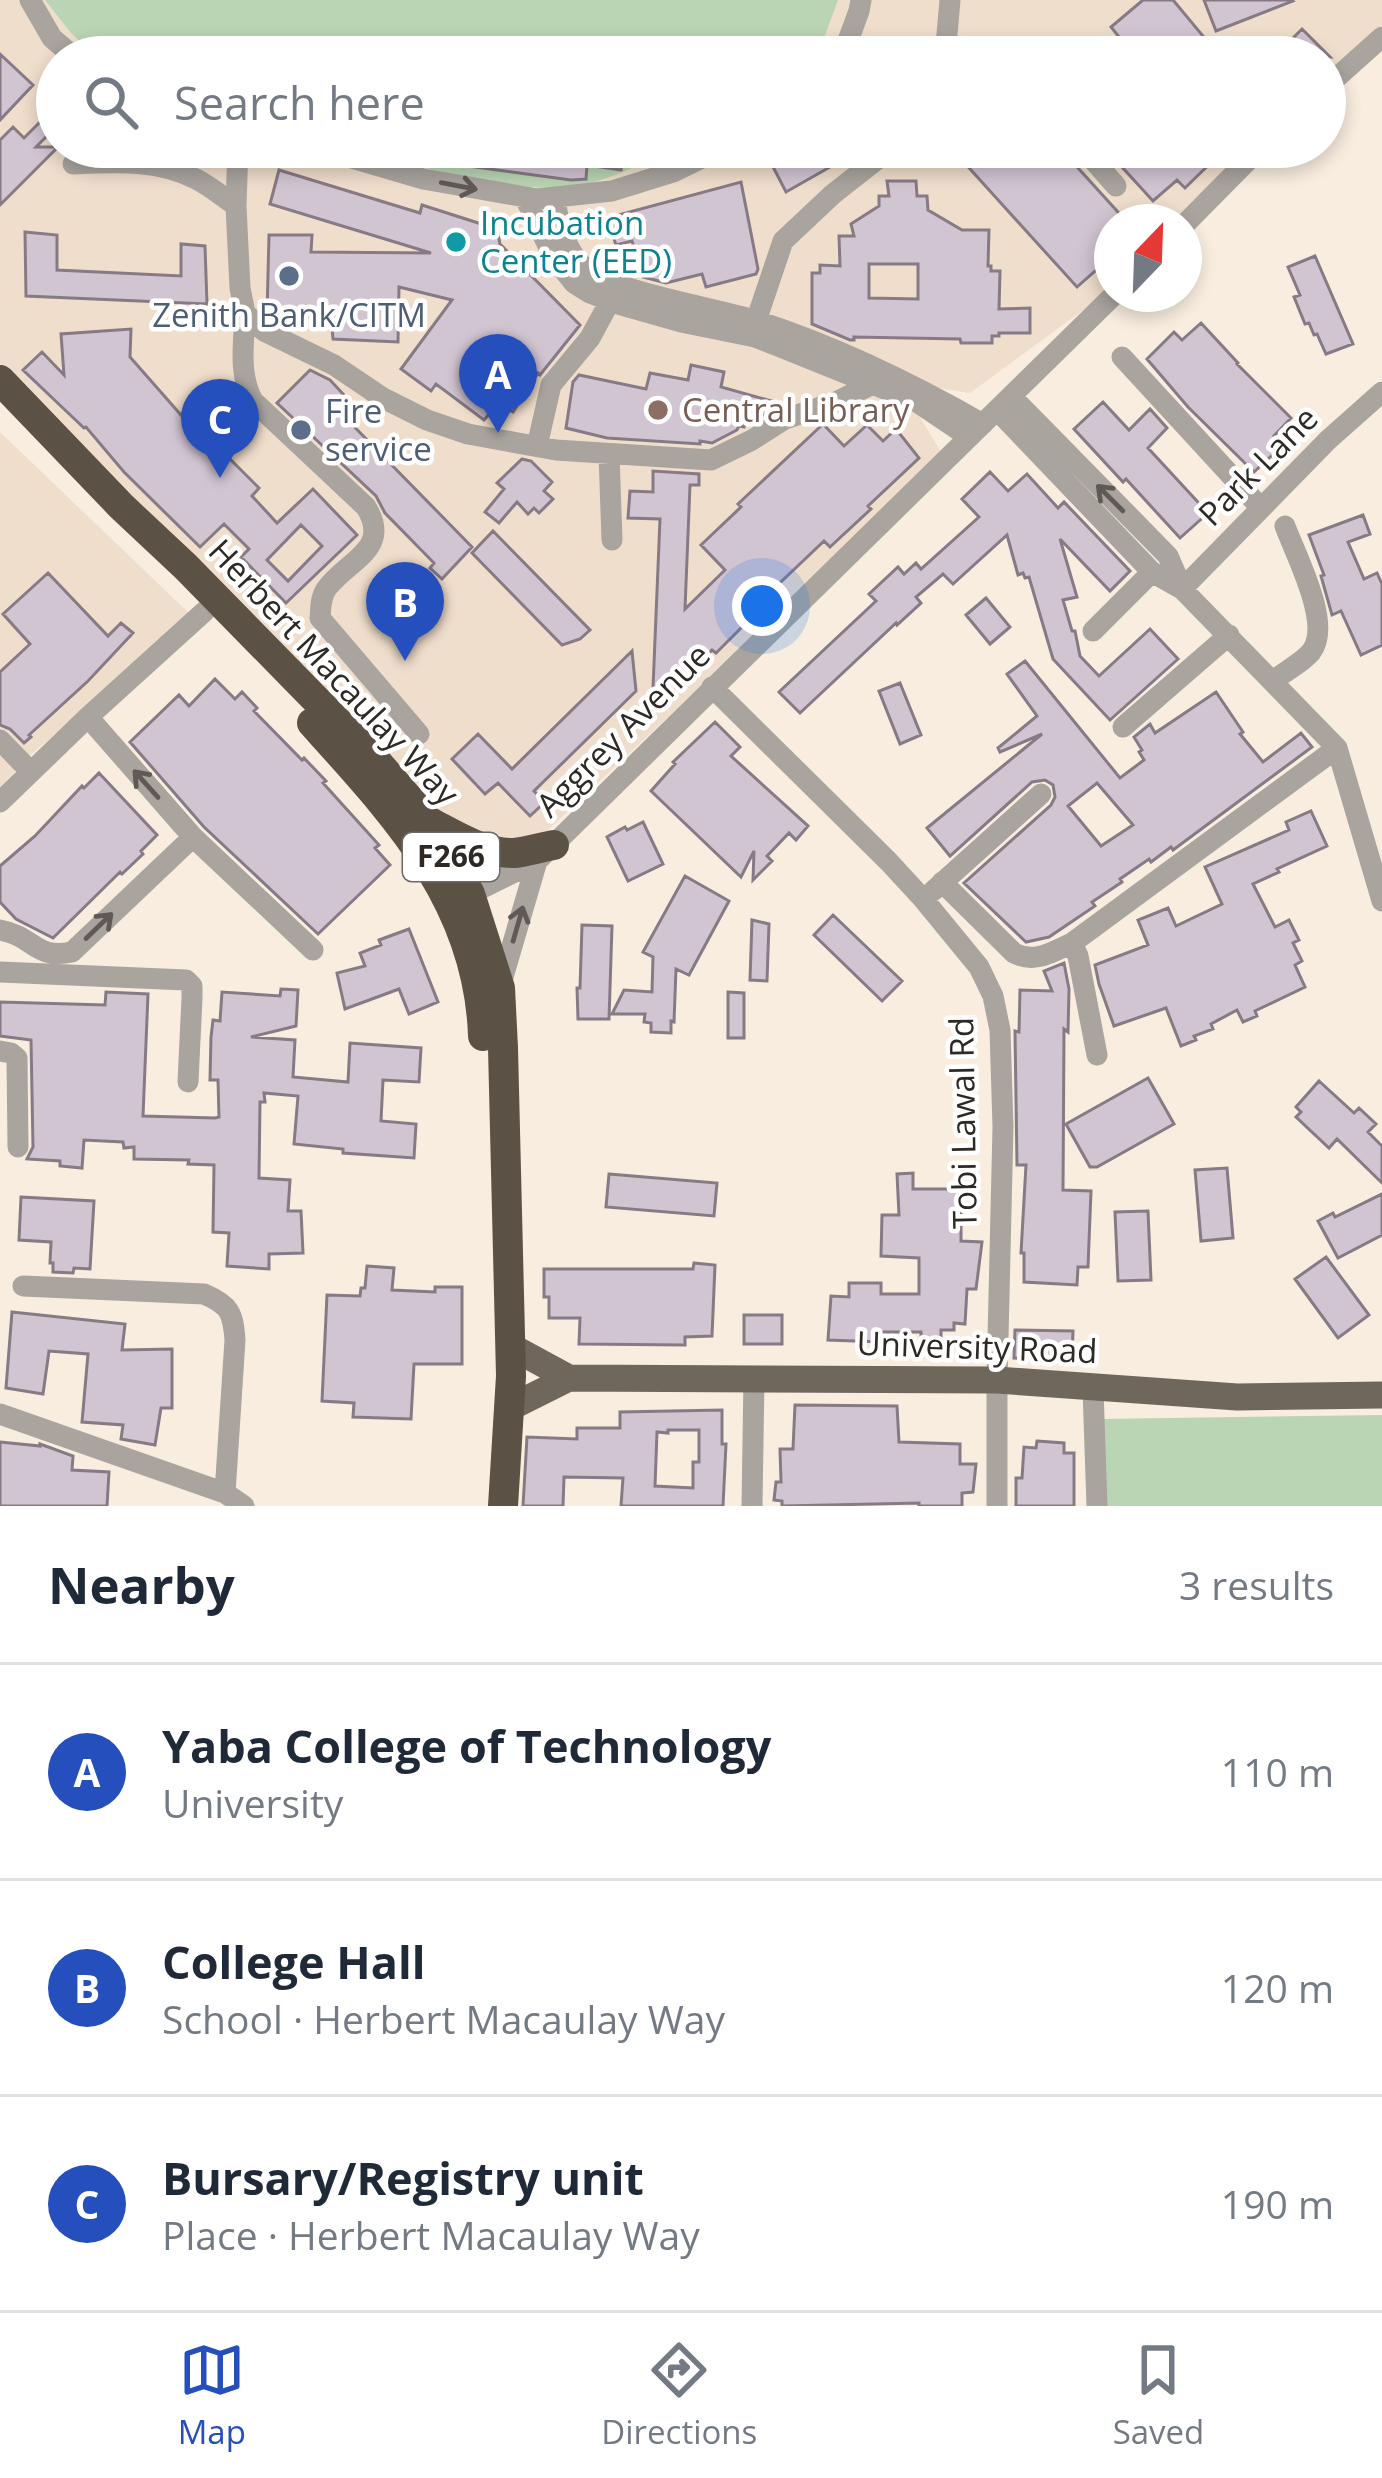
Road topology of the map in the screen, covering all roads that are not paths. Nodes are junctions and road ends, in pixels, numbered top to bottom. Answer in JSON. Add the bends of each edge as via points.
{"nodes":[{"id":1,"x":30,"y":0,"type":"edge"},
{"id":2,"x":861,"y":0,"type":"edge"},
{"id":3,"x":950,"y":0,"type":"edge"},
{"id":4,"x":51,"y":36,"type":"edge"},
{"id":5,"x":850,"y":36,"type":"edge"},
{"id":6,"x":947,"y":36,"type":"edge"},
{"id":7,"x":1382,"y":37,"type":"edge"},
{"id":8,"x":1346,"y":69,"type":"edge"},
{"id":9,"x":171,"y":168,"type":"edge"},
{"id":10,"x":242,"y":168,"type":"edge"},
{"id":11,"x":386,"y":168,"type":"edge"},
{"id":12,"x":681,"y":168,"type":"edge"},
{"id":13,"x":866,"y":168,"type":"edge"},
{"id":14,"x":1100,"y":168,"type":"edge"},
{"id":15,"x":1240,"y":168,"type":"edge"},
{"id":16,"x":1116,"y":186,"type":"dead end"},
{"id":17,"x":525,"y":198,"type":"junction"},
{"id":18,"x":554,"y":198,"type":"junction"},
{"id":19,"x":236,"y":206,"type":"junction"},
{"id":20,"x":1202,"y":207,"type":"edge"},
{"id":21,"x":610,"y":301,"type":"junction"},
{"id":22,"x":1097,"y":312,"type":"edge"},
{"id":23,"x":245,"y":314,"type":"junction"},
{"id":24,"x":756,"y":329,"type":"junction"},
{"id":25,"x":1122,"y":357,"type":"dead end"},
{"id":26,"x":0,"y":380,"type":"edge"},
{"id":27,"x":882,"y":381,"type":"junction"},
{"id":28,"x":1382,"y":392,"type":"edge"},
{"id":29,"x":0,"y":407,"type":"edge"},
{"id":30,"x":990,"y":417,"type":"junction"},
{"id":31,"x":537,"y":446,"type":"junction"},
{"id":32,"x":609,"y":454,"type":"junction"},
{"id":33,"x":1055,"y":457,"type":"junction"},
{"id":34,"x":1261,"y":508,"type":"junction"},
{"id":35,"x":1285,"y":526,"type":"dead end"},
{"id":36,"x":612,"y":540,"type":"dead end"},
{"id":37,"x":1152,"y":572,"type":"junction"},
{"id":38,"x":1182,"y":589,"type":"junction"},
{"id":39,"x":205,"y":611,"type":"junction"},
{"id":40,"x":1093,"y":631,"type":"dead end"},
{"id":41,"x":1229,"y":635,"type":"junction"},
{"id":42,"x":1274,"y":681,"type":"junction"},
{"id":43,"x":712,"y":687,"type":"junction"},
{"id":44,"x":88,"y":717,"type":"junction"},
{"id":45,"x":1124,"y":727,"type":"dead end"},
{"id":46,"x":419,"y":734,"type":"dead end"},
{"id":47,"x":0,"y":740,"type":"edge"},
{"id":48,"x":1337,"y":748,"type":"junction"},
{"id":49,"x":31,"y":772,"type":"junction"},
{"id":50,"x":1041,"y":794,"type":"dead end"},
{"id":51,"x":0,"y":802,"type":"edge"},
{"id":52,"x":429,"y":821,"type":"junction"},
{"id":53,"x":193,"y":837,"type":"junction"},
{"id":54,"x":546,"y":853,"type":"junction"},
{"id":55,"x":942,"y":882,"type":"junction"},
{"id":56,"x":470,"y":894,"type":"junction"},
{"id":57,"x":924,"y":900,"type":"junction"},
{"id":58,"x":1382,"y":901,"type":"edge"},
{"id":59,"x":0,"y":930,"type":"edge"},
{"id":60,"x":1072,"y":943,"type":"junction"},
{"id":61,"x":313,"y":950,"type":"dead end"},
{"id":62,"x":0,"y":972,"type":"edge"},
{"id":63,"x":500,"y":988,"type":"junction"},
{"id":64,"x":0,"y":1051,"type":"edge"},
{"id":65,"x":1097,"y":1055,"type":"dead end"},
{"id":66,"x":188,"y":1082,"type":"dead end"},
{"id":67,"x":18,"y":1147,"type":"dead end"},
{"id":68,"x":22,"y":1286,"type":"dead end"},
{"id":69,"x":510,"y":1346,"type":"junction"},
{"id":70,"x":754,"y":1377,"type":"junction"},
{"id":71,"x":569,"y":1378,"type":"junction"},
{"id":72,"x":997,"y":1380,"type":"junction"},
{"id":73,"x":1093,"y":1388,"type":"junction"},
{"id":74,"x":1382,"y":1395,"type":"edge"},
{"id":75,"x":508,"y":1408,"type":"junction"},
{"id":76,"x":0,"y":1414,"type":"edge"},
{"id":77,"x":234,"y":1500,"type":"edge"},
{"id":78,"x":485,"y":1506,"type":"edge"},
{"id":79,"x":503,"y":1506,"type":"edge"},
{"id":80,"x":752,"y":1506,"type":"edge"},
{"id":81,"x":998,"y":1506,"type":"edge"},
{"id":82,"x":1097,"y":1506,"type":"edge"}],
"edges":[{"from":1,"to":4,"type":"street"},
{"from":2,"to":5,"type":"street"},
{"from":3,"to":6,"type":"street"},
{"from":7,"to":8,"type":"street"},
{"from":9,"to":19,"type":"street"},
{"from":10,"to":19,"type":"street"},
{"from":11,"to":17,"type":"street","one_way":true},
{"from":12,"to":18,"type":"street","via":[[612,191]]},
{"from":13,"to":24,"type":"street","via":[[783,241]]},
{"from":14,"to":16,"type":"street"},
{"from":15,"to":20,"type":"street"},
{"from":17,"to":18,"type":"street"},
{"from":17,"to":21,"type":"street","via":[[574,283]]},
{"from":18,"to":24,"type":"street","via":[[565,241],[597,276]]},
{"from":19,"to":23,"type":"street"},
{"from":21,"to":24,"type":"street","via":[[681,322]]},
{"from":21,"to":31,"type":"street","via":[[551,385]]},
{"from":22,"to":30,"type":"street","name":"Aggrey Avenue"},
{"from":23,"to":31,"type":"street","via":[[427,420]]},
{"from":23,"to":46,"type":"street","via":[[242,366],[253,401],[375,521],[367,550],[325,590],[320,618]]},
{"from":24,"to":27,"type":"street","via":[[857,361]]},
{"from":25,"to":34,"type":"street"},
{"from":26,"to":52,"type":"highway","name":"Herbert Macaulay Way","number":"F266"},
{"from":27,"to":30,"type":"street","via":[[917,403]]},
{"from":27,"to":32,"type":"street","via":[[785,418],[711,460]]},
{"from":28,"to":34,"type":"street","name":"Park Lane"},
{"from":29,"to":39,"type":"highway","name":"Herbert Macaulay Way","number":"F266"},
{"from":30,"to":33,"type":"street"},
{"from":30,"to":43,"type":"street","name":"Aggrey Avenue"},
{"from":31,"to":32,"type":"street"},
{"from":32,"to":36,"type":"street"},
{"from":33,"to":37,"type":"street"},
{"from":38,"to":33,"type":"street","one_way":true,"via":[[1168,556]]},
{"from":34,"to":38,"type":"street","name":"Park Lane"},
{"from":35,"to":42,"type":"street","via":[[1319,638]]},
{"from":37,"to":38,"type":"street"},
{"from":37,"to":40,"type":"street"},
{"from":38,"to":41,"type":"street"},
{"from":39,"to":44,"type":"street"},
{"from":39,"to":78,"type":"highway","name":"Herbert Macaulay Way","number":"F266","via":[[399,821],[428,862],[471,958],[482,1015],[490,1226]]},
{"from":41,"to":42,"type":"street"},
{"from":41,"to":45,"type":"street"},
{"from":42,"to":48,"type":"street"},
{"from":43,"to":54,"type":"street","name":"Aggrey Avenue"},
{"from":43,"to":57,"type":"street","name":"Tobi Lawal Rd"},
{"from":44,"to":49,"type":"street"},
{"from":53,"to":44,"type":"street","one_way":true},
{"from":47,"to":49,"type":"street"},
{"from":48,"to":58,"type":"street"},
{"from":48,"to":60,"type":"street"},
{"from":49,"to":51,"type":"street"},
{"from":50,"to":55,"type":"street"},
{"from":52,"to":54,"type":"highway","via":[[494,850]]},
{"from":52,"to":56,"type":"highway","name":"Herbert Macaulay Way","number":"F266"},
{"from":59,"to":53,"type":"street","one_way":true,"via":[[44,952],[72,952]]},
{"from":53,"to":61,"type":"street"},
{"from":54,"to":56,"type":"street"},
{"from":63,"to":54,"type":"street","one_way":true},
{"from":55,"to":57,"type":"street"},
{"from":55,"to":60,"type":"street","via":[[1024,958]]},
{"from":56,"to":63,"type":"highway","name":"Herbert Macaulay Way","number":"F266"},
{"from":57,"to":72,"type":"street","name":"Tobi Lawal Rd","via":[[979,967],[1000,1030]]},
{"from":60,"to":65,"type":"street"},
{"from":62,"to":66,"type":"street","via":[[186,980]]},
{"from":63,"to":69,"type":"highway","name":"Herbert Macaulay Way","number":"F266"},
{"from":64,"to":67,"type":"street","via":[[17,1058]]},
{"from":68,"to":77,"type":"street","via":[[221,1301],[235,1340]]},
{"from":69,"to":71,"type":"main road"},
{"from":69,"to":75,"type":"highway","name":"Herbert Macaulay Way","number":"F266"},
{"from":70,"to":71,"type":"main road","name":"University Road"},
{"from":70,"to":72,"type":"main road","name":"University Road"},
{"from":70,"to":80,"type":"street"},
{"from":71,"to":75,"type":"main road"},
{"from":72,"to":73,"type":"main road","name":"University Road"},
{"from":72,"to":81,"type":"street","name":"Tobi Lawal Rd"},
{"from":73,"to":74,"type":"main road","name":"University Road"},
{"from":73,"to":82,"type":"street"},
{"from":75,"to":79,"type":"highway","name":"Herbert Macaulay Way","number":"F266"},
{"from":76,"to":77,"type":"street"}]}
